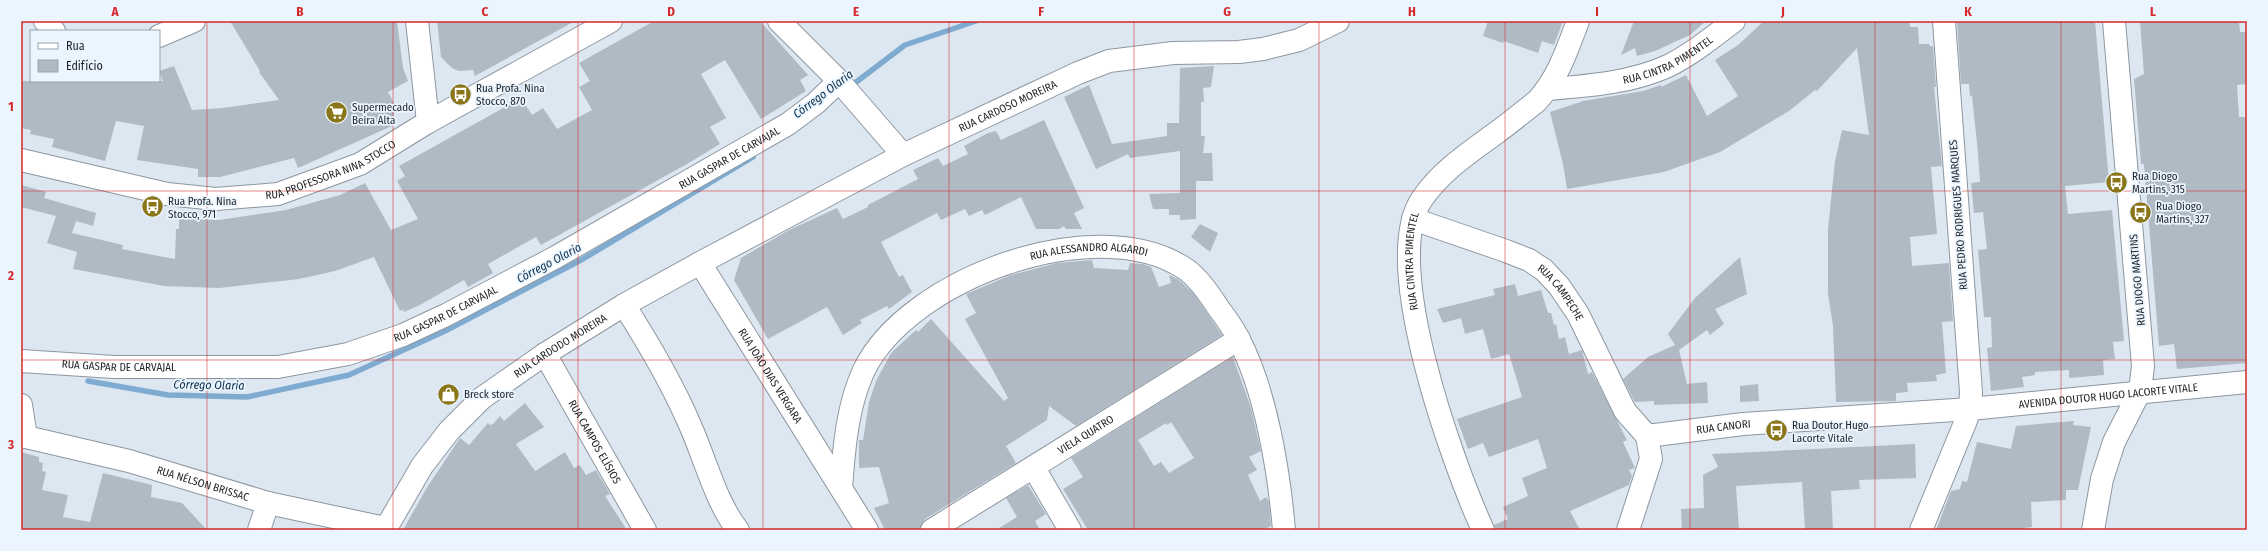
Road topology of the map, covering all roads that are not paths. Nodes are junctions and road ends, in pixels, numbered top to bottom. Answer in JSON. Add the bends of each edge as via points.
{"nodes":[{"id":1,"x":45,"y":21,"type":"edge"},
{"id":2,"x":194,"y":21,"type":"edge"},
{"id":3,"x":417,"y":21,"type":"edge"},
{"id":4,"x":611,"y":21,"type":"edge"},
{"id":5,"x":779,"y":21,"type":"edge"},
{"id":6,"x":1338,"y":21,"type":"edge"},
{"id":7,"x":1578,"y":21,"type":"edge"},
{"id":8,"x":1734,"y":21,"type":"edge"},
{"id":9,"x":1944,"y":21,"type":"edge"},
{"id":10,"x":2114,"y":21,"type":"edge"},
{"id":11,"x":53,"y":30,"type":"edge"},
{"id":12,"x":160,"y":36,"type":"edge"},
{"id":13,"x":842,"y":84,"type":"junction"},
{"id":14,"x":1548,"y":89,"type":"junction"},
{"id":15,"x":428,"y":122,"type":"junction"},
{"id":16,"x":903,"y":155,"type":"junction"},
{"id":17,"x":21,"y":160,"type":"edge"},
{"id":18,"x":1413,"y":218,"type":"junction"},
{"id":19,"x":700,"y":262,"type":"junction"},
{"id":20,"x":624,"y":305,"type":"junction"},
{"id":21,"x":1239,"y":339,"type":"junction"},
{"id":22,"x":545,"y":354,"type":"junction"},
{"id":23,"x":21,"y":361,"type":"edge"},
{"id":24,"x":2247,"y":382,"type":"edge"},
{"id":25,"x":2140,"y":391,"type":"junction"},
{"id":26,"x":21,"y":405,"type":"edge"},
{"id":27,"x":1970,"y":409,"type":"junction"},
{"id":28,"x":24,"y":436,"type":"edge"},
{"id":29,"x":1647,"y":436,"type":"junction"},
{"id":30,"x":1034,"y":468,"type":"junction"},
{"id":31,"x":841,"y":488,"type":"junction"},
{"id":32,"x":268,"y":503,"type":"junction"},
{"id":33,"x":385,"y":529,"type":"edge"},
{"id":34,"x":259,"y":530,"type":"edge"},
{"id":35,"x":645,"y":530,"type":"edge"},
{"id":36,"x":738,"y":530,"type":"edge"},
{"id":37,"x":867,"y":530,"type":"edge"},
{"id":38,"x":932,"y":530,"type":"edge"},
{"id":39,"x":1070,"y":530,"type":"edge"},
{"id":40,"x":1284,"y":530,"type":"edge"},
{"id":41,"x":1483,"y":530,"type":"edge"},
{"id":42,"x":1628,"y":530,"type":"edge"},
{"id":43,"x":1921,"y":530,"type":"edge"},
{"id":44,"x":2093,"y":530,"type":"edge"}],
"edges":[{"from":1,"to":11,"type":"street"},
{"from":2,"to":12,"type":"street"},
{"from":3,"to":15,"type":"street"},
{"from":4,"to":15,"type":"street","name":"RUA PROFESSORA NINA STOCCO"},
{"from":5,"to":13,"type":"street"},
{"from":6,"to":16,"type":"street","name":"RUA CARDOSO MOREIRA","via":[[1299,40],[1263,49],[1173,53],[1109,61]]},
{"from":7,"to":14,"type":"street","name":"RUA CINTRA PIMENTEL","via":[[1558,72]]},
{"from":8,"to":14,"type":"street","name":"RUA CINTRA PIMENTEL","via":[[1704,44],[1667,66],[1634,77],[1586,86]]},
{"from":9,"to":27,"type":"street","name":"RUA PEDRO RODRIGUES MARQUES","via":[[1970,371]]},
{"from":10,"to":25,"type":"street","name":"RUA DIOGO MARTINS","via":[[2142,346]]},
{"from":13,"to":16,"type":"street"},
{"from":13,"to":23,"type":"street","name":"RUA GASPAR DE CARVAJAL","via":[[788,124],[556,257],[403,335],[348,354],[278,367],[114,367]]},
{"from":14,"to":18,"type":"street","name":"RUA CINTRA PIMENTEL","via":[[1437,179],[1421,200]]},
{"from":15,"to":17,"type":"street","name":"RUA PROFESSORA NINA STOCCO","via":[[360,164],[278,194],[216,199],[167,194]]},
{"from":16,"to":19,"type":"street","name":"RUA CARDOSO MOREIRA"},
{"from":18,"to":29,"type":"street","name":"RUA CAMPECHE","via":[[1512,253],[1544,270],[1559,286],[1578,314],[1622,405]]},
{"from":18,"to":41,"type":"street","name":"RUA CINTRA PIMENTEL","via":[[1408,261],[1424,355],[1437,406]]},
{"from":19,"to":20,"type":"street","name":"RUA CARDODO MOREIRA"},
{"from":19,"to":31,"type":"street","name":"RUA JOÃO DIAS VERGARA"},
{"from":20,"to":22,"type":"street","name":"RUA CARDODO MOREIRA"},
{"from":20,"to":36,"type":"street","via":[[677,394],[716,489]]},
{"from":21,"to":30,"type":"street","name":"VIELA QUATRO"},
{"from":21,"to":31,"type":"street","name":"RUA ALESSANDRO ALGARDI","via":[[1211,295],[1185,269],[1155,254],[1120,246],[1081,248],[1038,255],[996,266],[952,286],[885,338],[864,370],[850,413]]},
{"from":21,"to":40,"type":"street","name":"RUA ALESSANDRO ALGARDI","via":[[1254,377],[1269,432],[1280,484]]},
{"from":22,"to":33,"type":"street","name":"RUA CARDODO MOREIRA","via":[[482,398],[449,431],[422,466]]},
{"from":22,"to":35,"type":"street","name":"RUA CAMPOS ELÍSIOS"},
{"from":24,"to":25,"type":"street","name":"AVENIDA DOUTOR HUGO LACORTE VITALE"},
{"from":25,"to":27,"type":"street","name":"AVENIDA DOUTOR HUGO LACORTE VITALE"},
{"from":25,"to":44,"type":"street","name":"RUA DIOGO MARTINS","via":[[2114,442],[2102,479]]},
{"from":26,"to":28,"type":"street"},
{"from":27,"to":29,"type":"street","name":"RUA CANORI","via":[[1792,420]]},
{"from":27,"to":43,"type":"street"},
{"from":28,"to":32,"type":"street","name":"RUA NÉLSON BRISSAC","via":[[129,461]]},
{"from":29,"to":42,"type":"street","via":[[1651,459]]},
{"from":30,"to":38,"type":"street","name":"VIELA QUATRO"},
{"from":30,"to":39,"type":"street"},
{"from":31,"to":37,"type":"street","name":"RUA JOÃO DIAS VERGARA"},
{"from":32,"to":33,"type":"street","name":"RUA NÉLSON BRISSAC"},
{"from":32,"to":34,"type":"street"}]}
